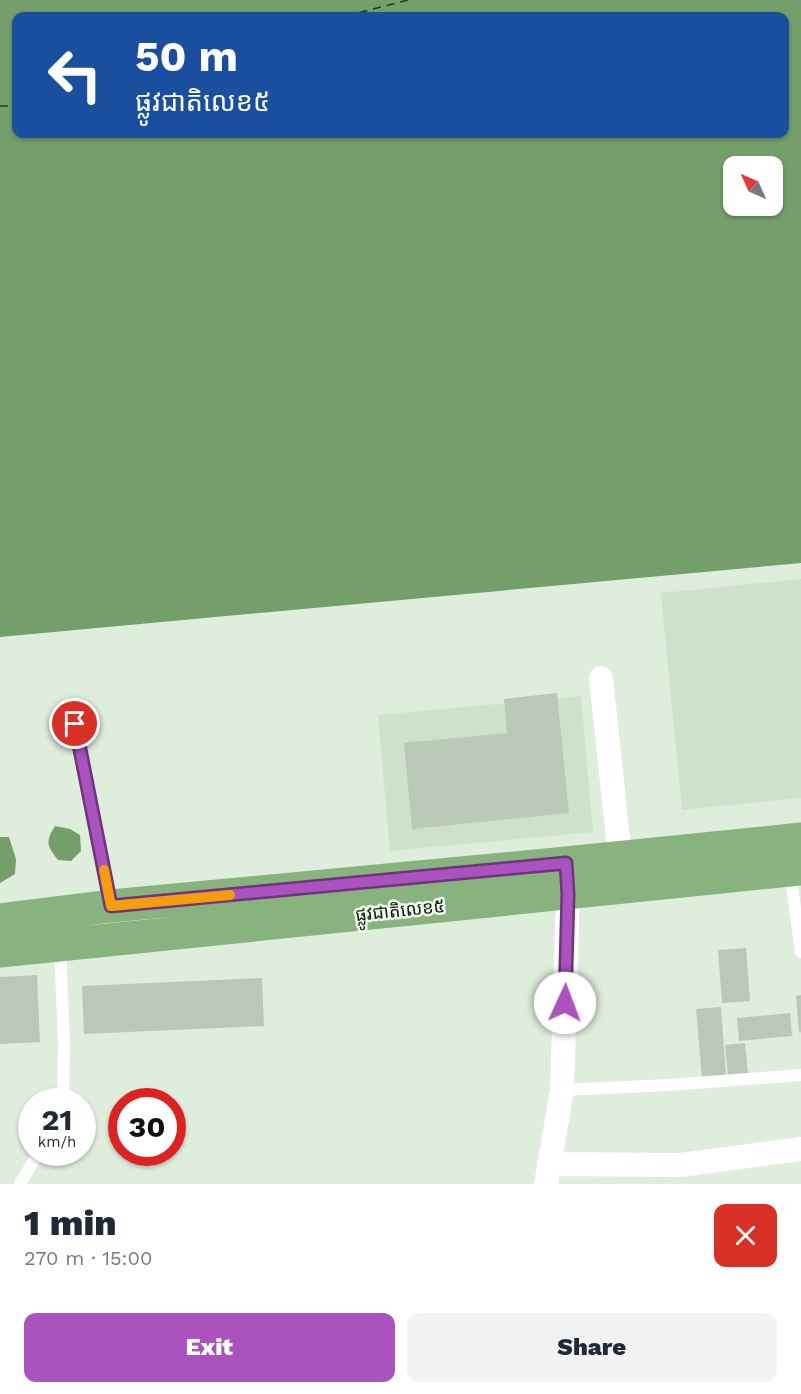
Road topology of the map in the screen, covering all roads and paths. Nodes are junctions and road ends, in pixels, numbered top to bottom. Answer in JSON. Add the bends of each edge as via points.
{"nodes":[{"id":1,"x":601,"y":678,"type":"dead end"},
{"id":2,"x":75,"y":724,"type":"dead end"},
{"id":3,"x":801,"y":839,"type":"edge"},
{"id":4,"x":620,"y":858,"type":"junction"},
{"id":5,"x":796,"y":870,"type":"edge"},
{"id":6,"x":567,"y":878,"type":"junction"},
{"id":7,"x":0,"y":920,"type":"edge"},
{"id":8,"x":112,"y":923,"type":"junction"},
{"id":9,"x":60,"y":945,"type":"junction"},
{"id":10,"x":0,"y":951,"type":"edge"},
{"id":11,"x":801,"y":952,"type":"edge"},
{"id":12,"x":801,"y":1075,"type":"edge"},
{"id":13,"x":63,"y":1088,"type":"edge"},
{"id":14,"x":562,"y":1090,"type":"junction"},
{"id":15,"x":801,"y":1149,"type":"edge"},
{"id":16,"x":31,"y":1166,"type":"edge"},
{"id":17,"x":548,"y":1174,"type":"edge"},
{"id":18,"x":20,"y":1184,"type":"edge"}],
"edges":[{"from":1,"to":4,"type":"street"},
{"from":2,"to":8,"type":"lane"},
{"from":3,"to":4,"type":"highway","name":"ផ្លូវជាតិលេខ៥"},
{"from":4,"to":6,"type":"highway","name":"ផ្លូវជាតិលេខ៥"},
{"from":5,"to":6,"type":"highway","name":"ផ្លូវជាតិលេខ៥"},
{"from":5,"to":11,"type":"lane"},
{"from":6,"to":8,"type":"highway","name":"ផ្លូវជាតិលេខ៥"},
{"from":6,"to":14,"type":"street"},
{"from":7,"to":8,"type":"highway","name":"ផ្លូវជាតិលេខ៥"},
{"from":8,"to":9,"type":"highway","name":"ផ្លូវជាតិលេខ៥"},
{"from":9,"to":10,"type":"highway","name":"ផ្លូវជាតិលេខ៥"},
{"from":9,"to":13,"type":"lane"},
{"from":12,"to":14,"type":"lane"},
{"from":14,"to":17,"type":"street"},
{"from":15,"to":17,"type":"street","via":[[681,1165]]},
{"from":16,"to":18,"type":"lane"}]}
